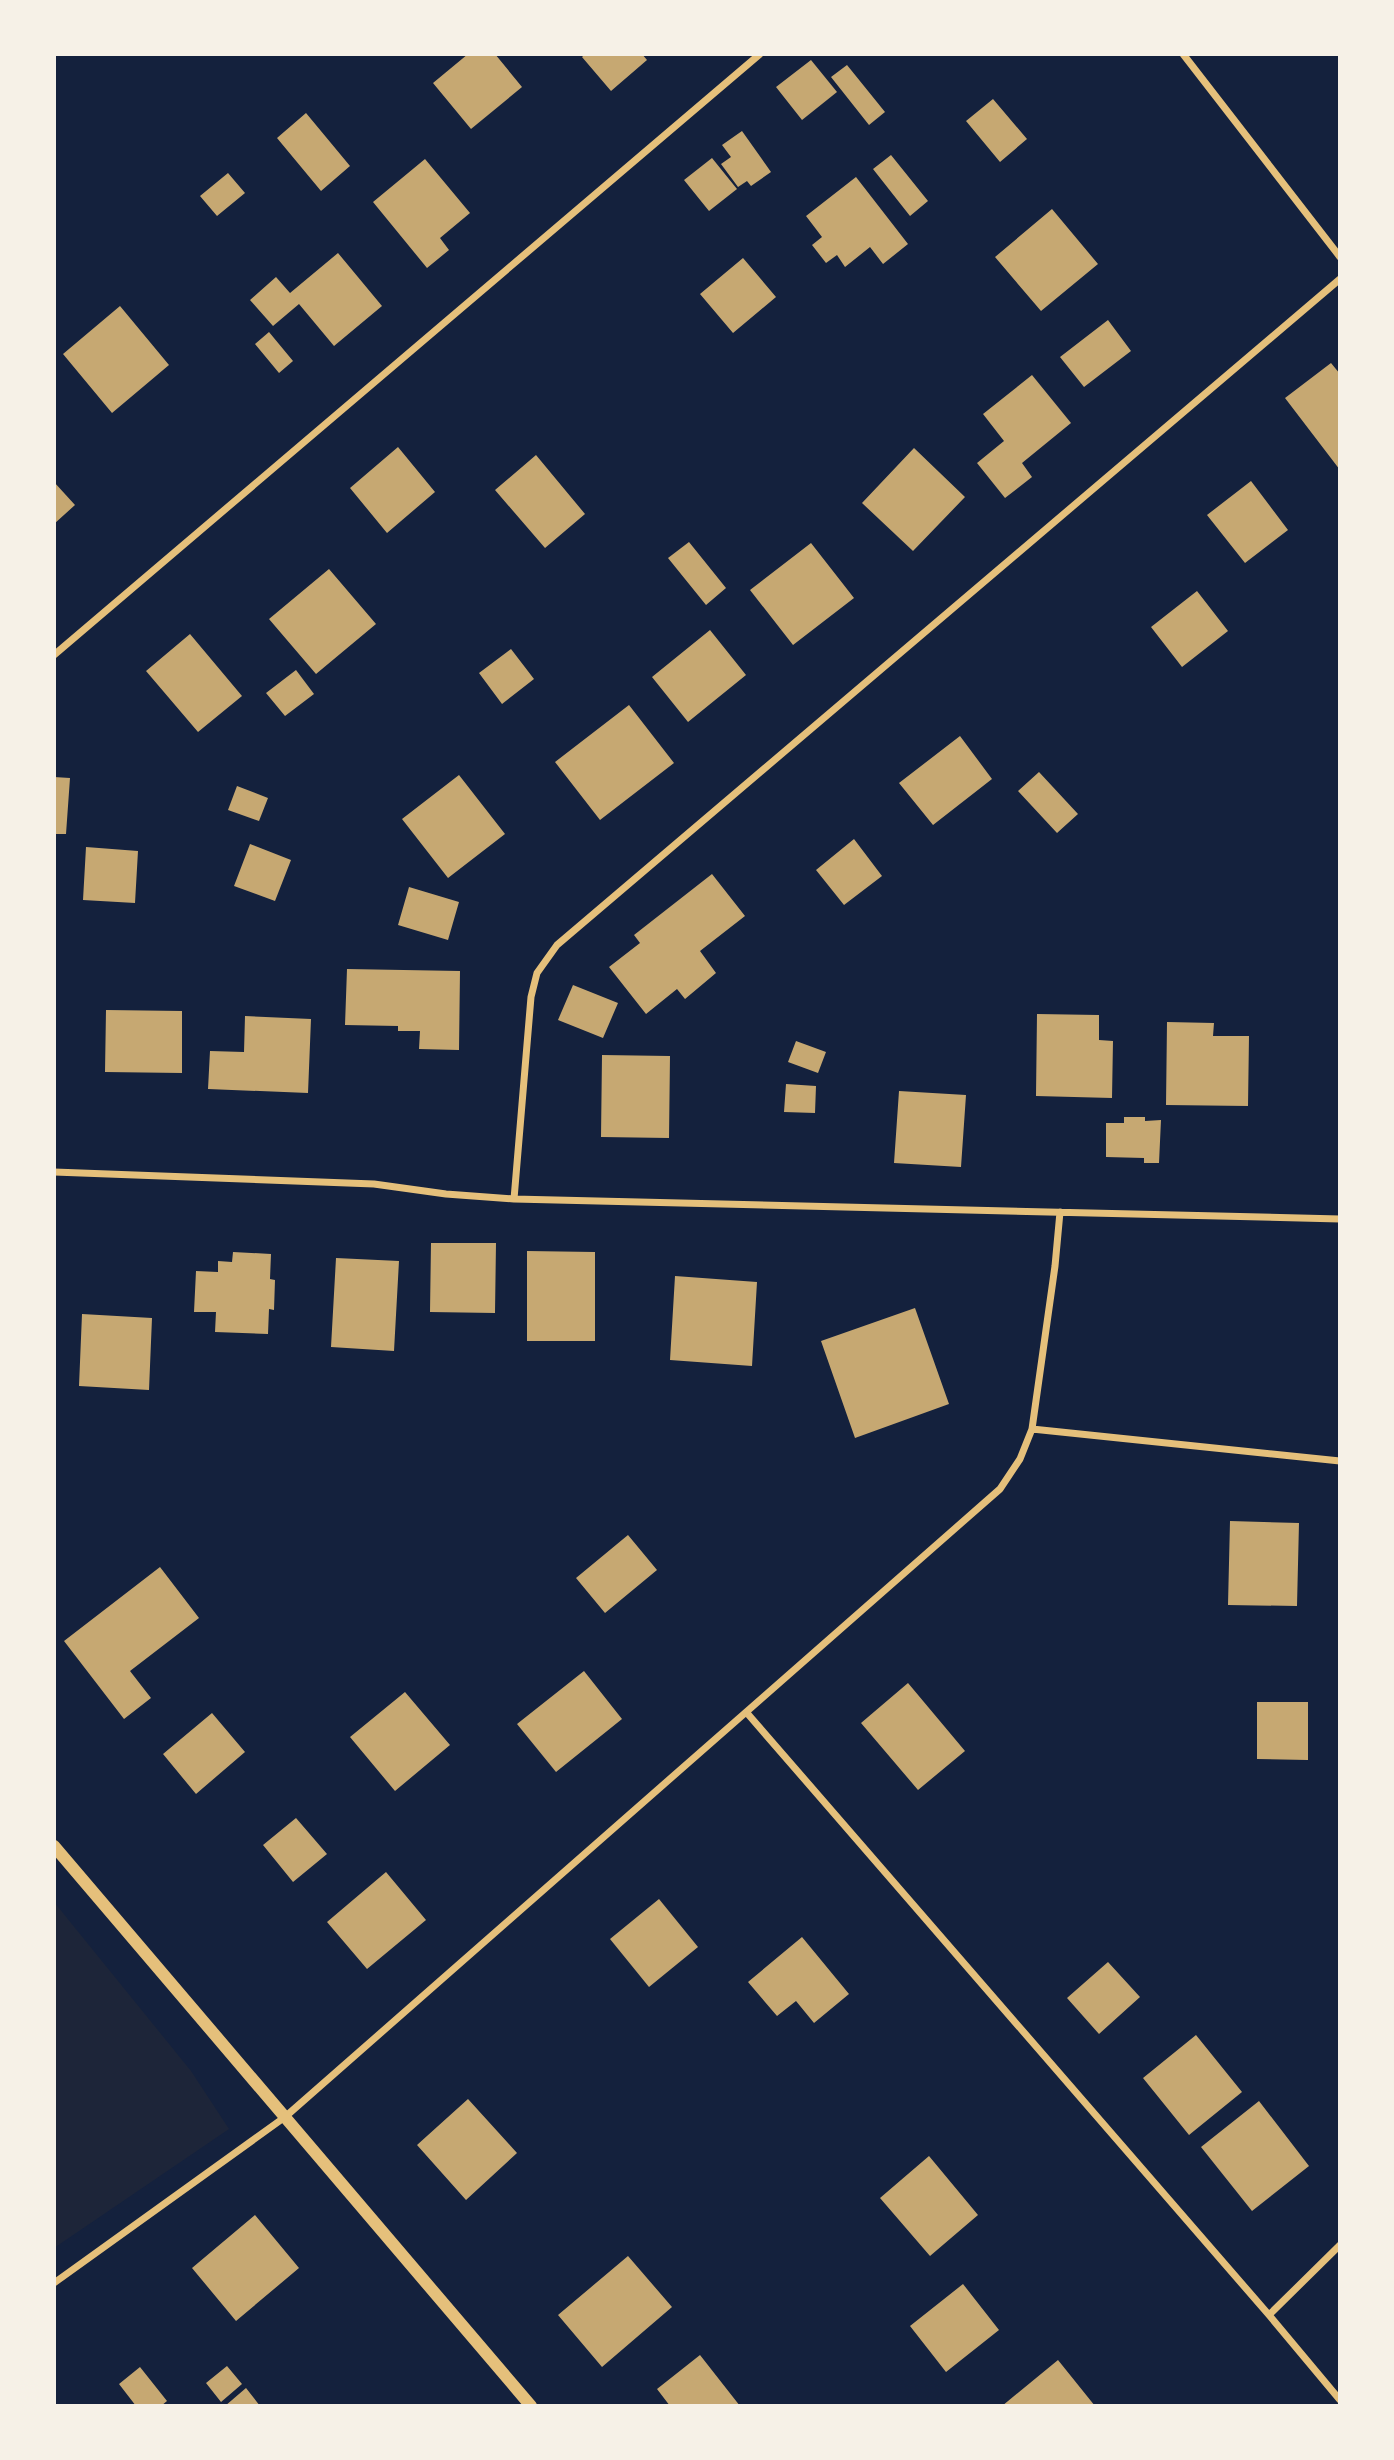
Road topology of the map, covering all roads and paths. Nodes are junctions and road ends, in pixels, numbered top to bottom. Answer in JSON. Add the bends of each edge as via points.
{"nodes":[{"id":1,"x":760,"y":54,"type":"edge"},
{"id":2,"x":1183,"y":54,"type":"edge"},
{"id":3,"x":1340,"y":257,"type":"edge"},
{"id":4,"x":1340,"y":279,"type":"edge"},
{"id":5,"x":54,"y":655,"type":"edge"},
{"id":6,"x":54,"y":1172,"type":"edge"},
{"id":7,"x":514,"y":1199,"type":"junction"},
{"id":8,"x":1060,"y":1212,"type":"junction"},
{"id":9,"x":1340,"y":1219,"type":"edge"},
{"id":10,"x":1032,"y":1429,"type":"junction"},
{"id":11,"x":1340,"y":1461,"type":"edge"},
{"id":12,"x":747,"y":1713,"type":"junction"},
{"id":13,"x":54,"y":1846,"type":"edge"},
{"id":14,"x":285,"y":2117,"type":"junction"},
{"id":15,"x":1340,"y":2245,"type":"edge"},
{"id":16,"x":54,"y":2283,"type":"edge"},
{"id":17,"x":1269,"y":2315,"type":"junction"},
{"id":18,"x":1340,"y":2400,"type":"edge"},
{"id":19,"x":531,"y":2406,"type":"edge"}],
"edges":[{"from":1,"to":5,"type":"street"},
{"from":2,"to":3,"type":"street"},
{"from":4,"to":7,"type":"street","via":[[557,945],[537,973],[531,998]]},
{"from":6,"to":7,"type":"street","via":[[374,1184]]},
{"from":7,"to":8,"type":"street"},
{"from":8,"to":9,"type":"street"},
{"from":8,"to":10,"type":"street"},
{"from":10,"to":11,"type":"street"},
{"from":10,"to":12,"type":"street","via":[[1020,1460],[1000,1489]]},
{"from":12,"to":14,"type":"street"},
{"from":12,"to":17,"type":"street"},
{"from":13,"to":14,"type":"street"},
{"from":14,"to":16,"type":"street"},
{"from":14,"to":19,"type":"street"},
{"from":15,"to":17,"type":"street"},
{"from":17,"to":18,"type":"street"}]}
